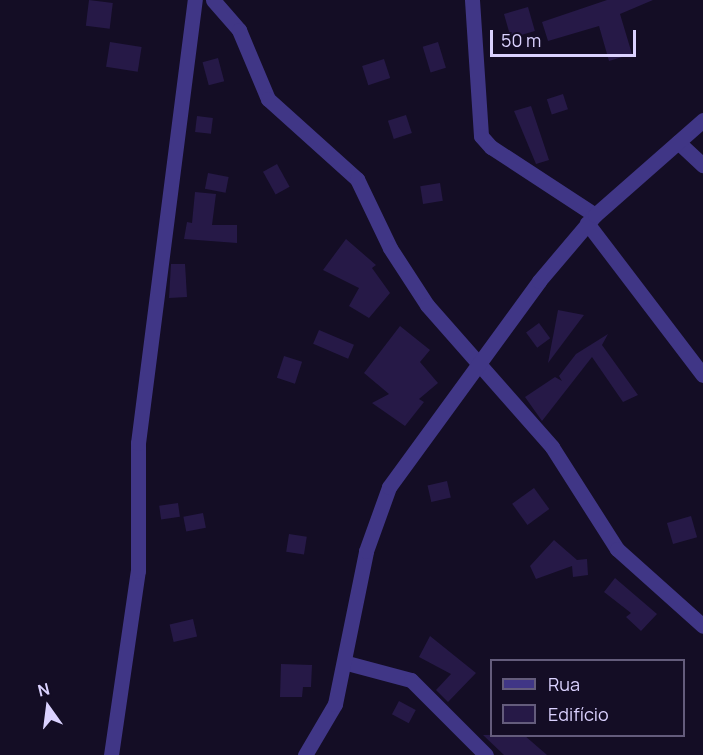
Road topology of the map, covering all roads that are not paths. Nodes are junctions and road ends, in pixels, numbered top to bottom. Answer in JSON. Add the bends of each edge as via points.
{"nodes":[{"id":1,"x":195,"y":0,"type":"edge"},
{"id":2,"x":213,"y":0,"type":"edge"},
{"id":3,"x":472,"y":0,"type":"edge"},
{"id":4,"x":703,"y":120,"type":"edge"},
{"id":5,"x":678,"y":142,"type":"junction"},
{"id":6,"x":703,"y":165,"type":"edge"},
{"id":7,"x":591,"y":219,"type":"junction"},
{"id":8,"x":481,"y":361,"type":"junction"},
{"id":9,"x":703,"y":375,"type":"edge"},
{"id":10,"x":703,"y":626,"type":"edge"},
{"id":11,"x":346,"y":663,"type":"junction"},
{"id":12,"x":111,"y":755,"type":"edge"},
{"id":13,"x":305,"y":755,"type":"edge"},
{"id":14,"x":486,"y":755,"type":"edge"}],
"edges":[{"from":1,"to":12,"type":"street","via":[[138,443],[138,571]]},
{"from":2,"to":8,"type":"street","via":[[239,30],[268,99],[357,179],[390,249],[427,305]]},
{"from":3,"to":7,"type":"street","via":[[481,136]]},
{"from":4,"to":5,"type":"street"},
{"from":5,"to":6,"type":"street"},
{"from":5,"to":7,"type":"street"},
{"from":7,"to":8,"type":"street"},
{"from":7,"to":9,"type":"street"},
{"from":8,"to":10,"type":"street","via":[[552,447],[617,549]]},
{"from":8,"to":11,"type":"street","via":[[378,506]]},
{"from":11,"to":13,"type":"street","via":[[327,722]]},
{"from":11,"to":14,"type":"street","via":[[411,681]]}]}
